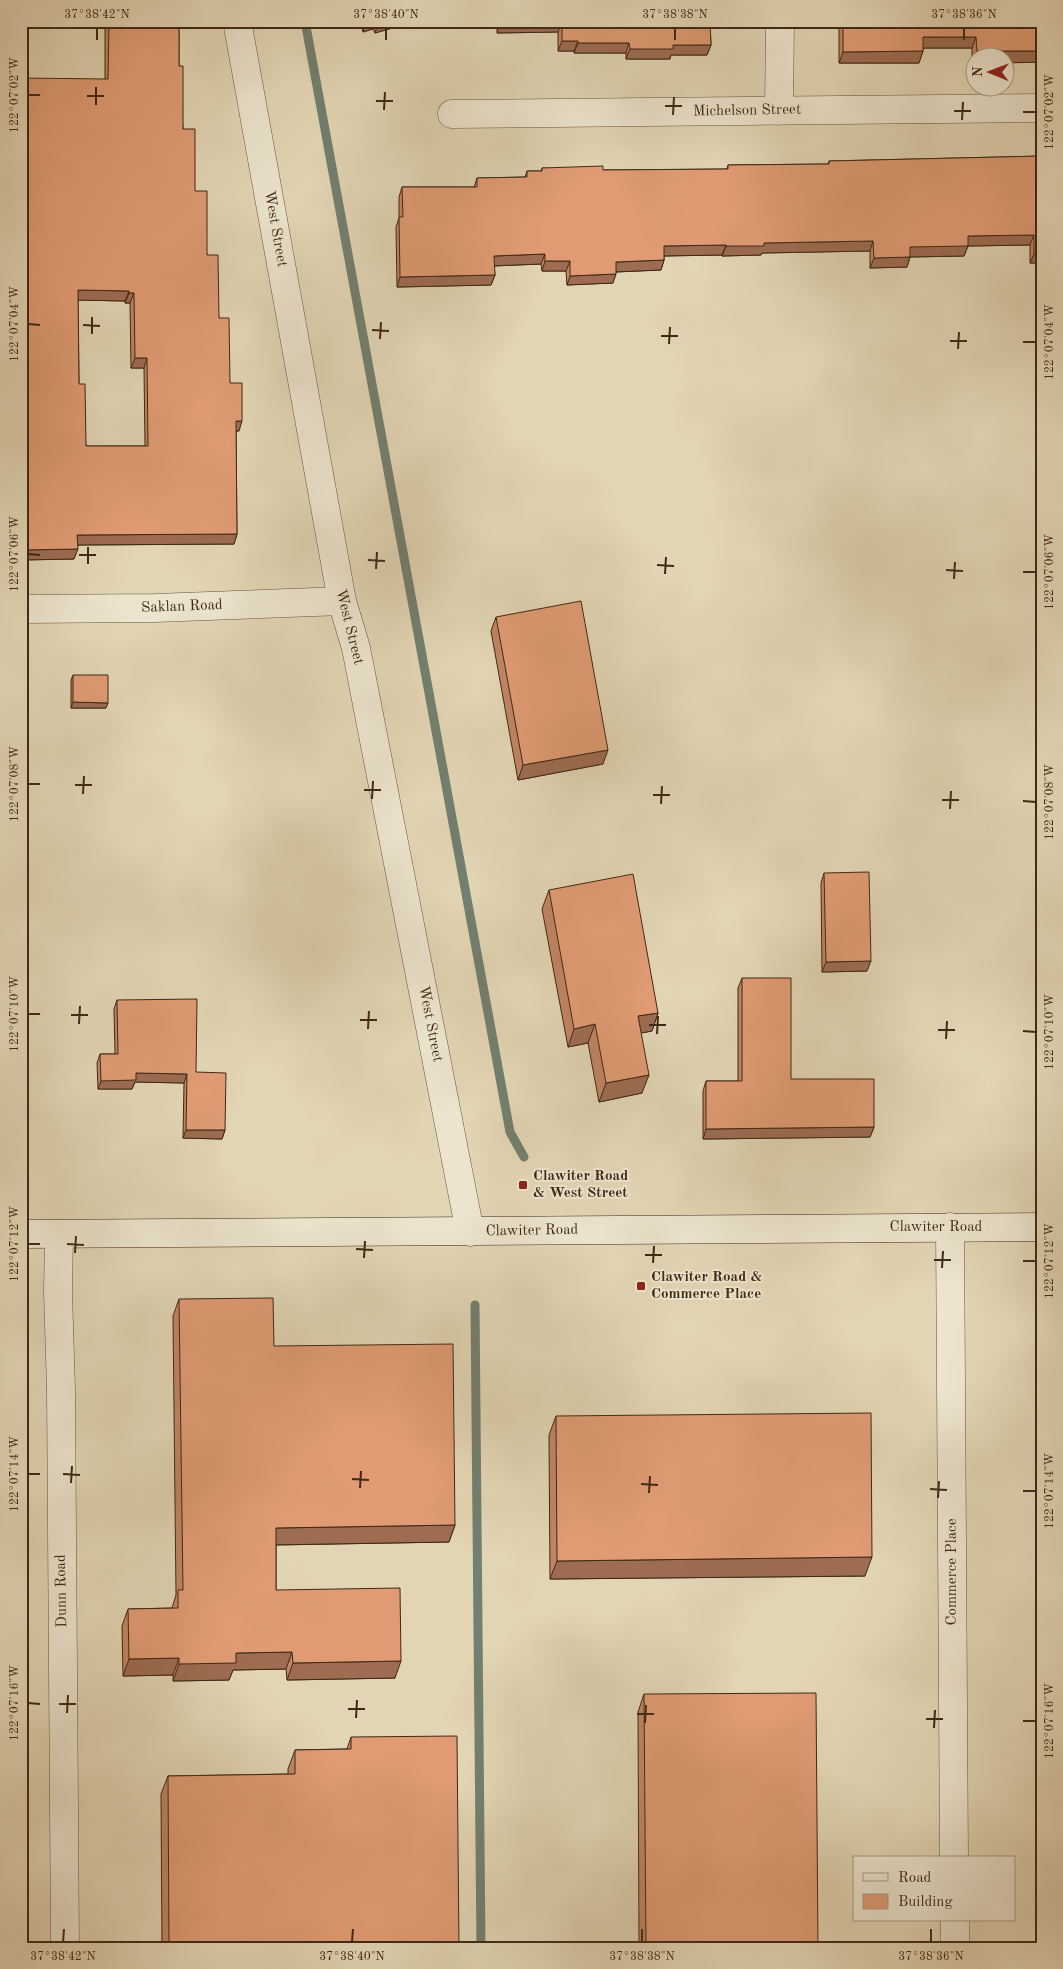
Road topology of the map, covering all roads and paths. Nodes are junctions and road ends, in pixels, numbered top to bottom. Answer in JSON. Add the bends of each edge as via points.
{"nodes":[{"id":1,"x":237,"y":21,"type":"edge"},
{"id":2,"x":780,"y":21,"type":"edge"},
{"id":3,"x":1042,"y":108,"type":"edge"},
{"id":4,"x":778,"y":110,"type":"junction"},
{"id":5,"x":452,"y":114,"type":"dead end"},
{"id":6,"x":342,"y":601,"type":"junction"},
{"id":7,"x":21,"y":609,"type":"edge"},
{"id":8,"x":950,"y":1227,"type":"junction"},
{"id":9,"x":1042,"y":1227,"type":"edge"},
{"id":10,"x":470,"y":1232,"type":"junction"},
{"id":11,"x":21,"y":1234,"type":"edge"},
{"id":12,"x":59,"y":1234,"type":"junction"},
{"id":13,"x":954,"y":1856,"type":"edge"},
{"id":14,"x":955,"y":1922,"type":"edge"},
{"id":15,"x":65,"y":1948,"type":"edge"},
{"id":16,"x":955,"y":1948,"type":"edge"}],
"edges":[{"from":1,"to":6,"type":"street","name":"West Street"},
{"from":2,"to":4,"type":"street"},
{"from":3,"to":4,"type":"street","name":"Michelson Street"},
{"from":4,"to":5,"type":"street","name":"Michelson Street"},
{"from":6,"to":7,"type":"street","name":"Saklan Road"},
{"from":6,"to":10,"type":"street","name":"West Street","via":[[356,648]]},
{"from":8,"to":9,"type":"street","name":"Clawiter Road"},
{"from":8,"to":10,"type":"street","name":"Clawiter Road"},
{"from":8,"to":13,"type":"street","name":"Commerce Place"},
{"from":10,"to":12,"type":"street","name":"Clawiter Road"},
{"from":11,"to":12,"type":"street","name":"Clawiter Road"},
{"from":12,"to":15,"type":"street","name":"Dunn Road"},
{"from":14,"to":16,"type":"street"}]}
